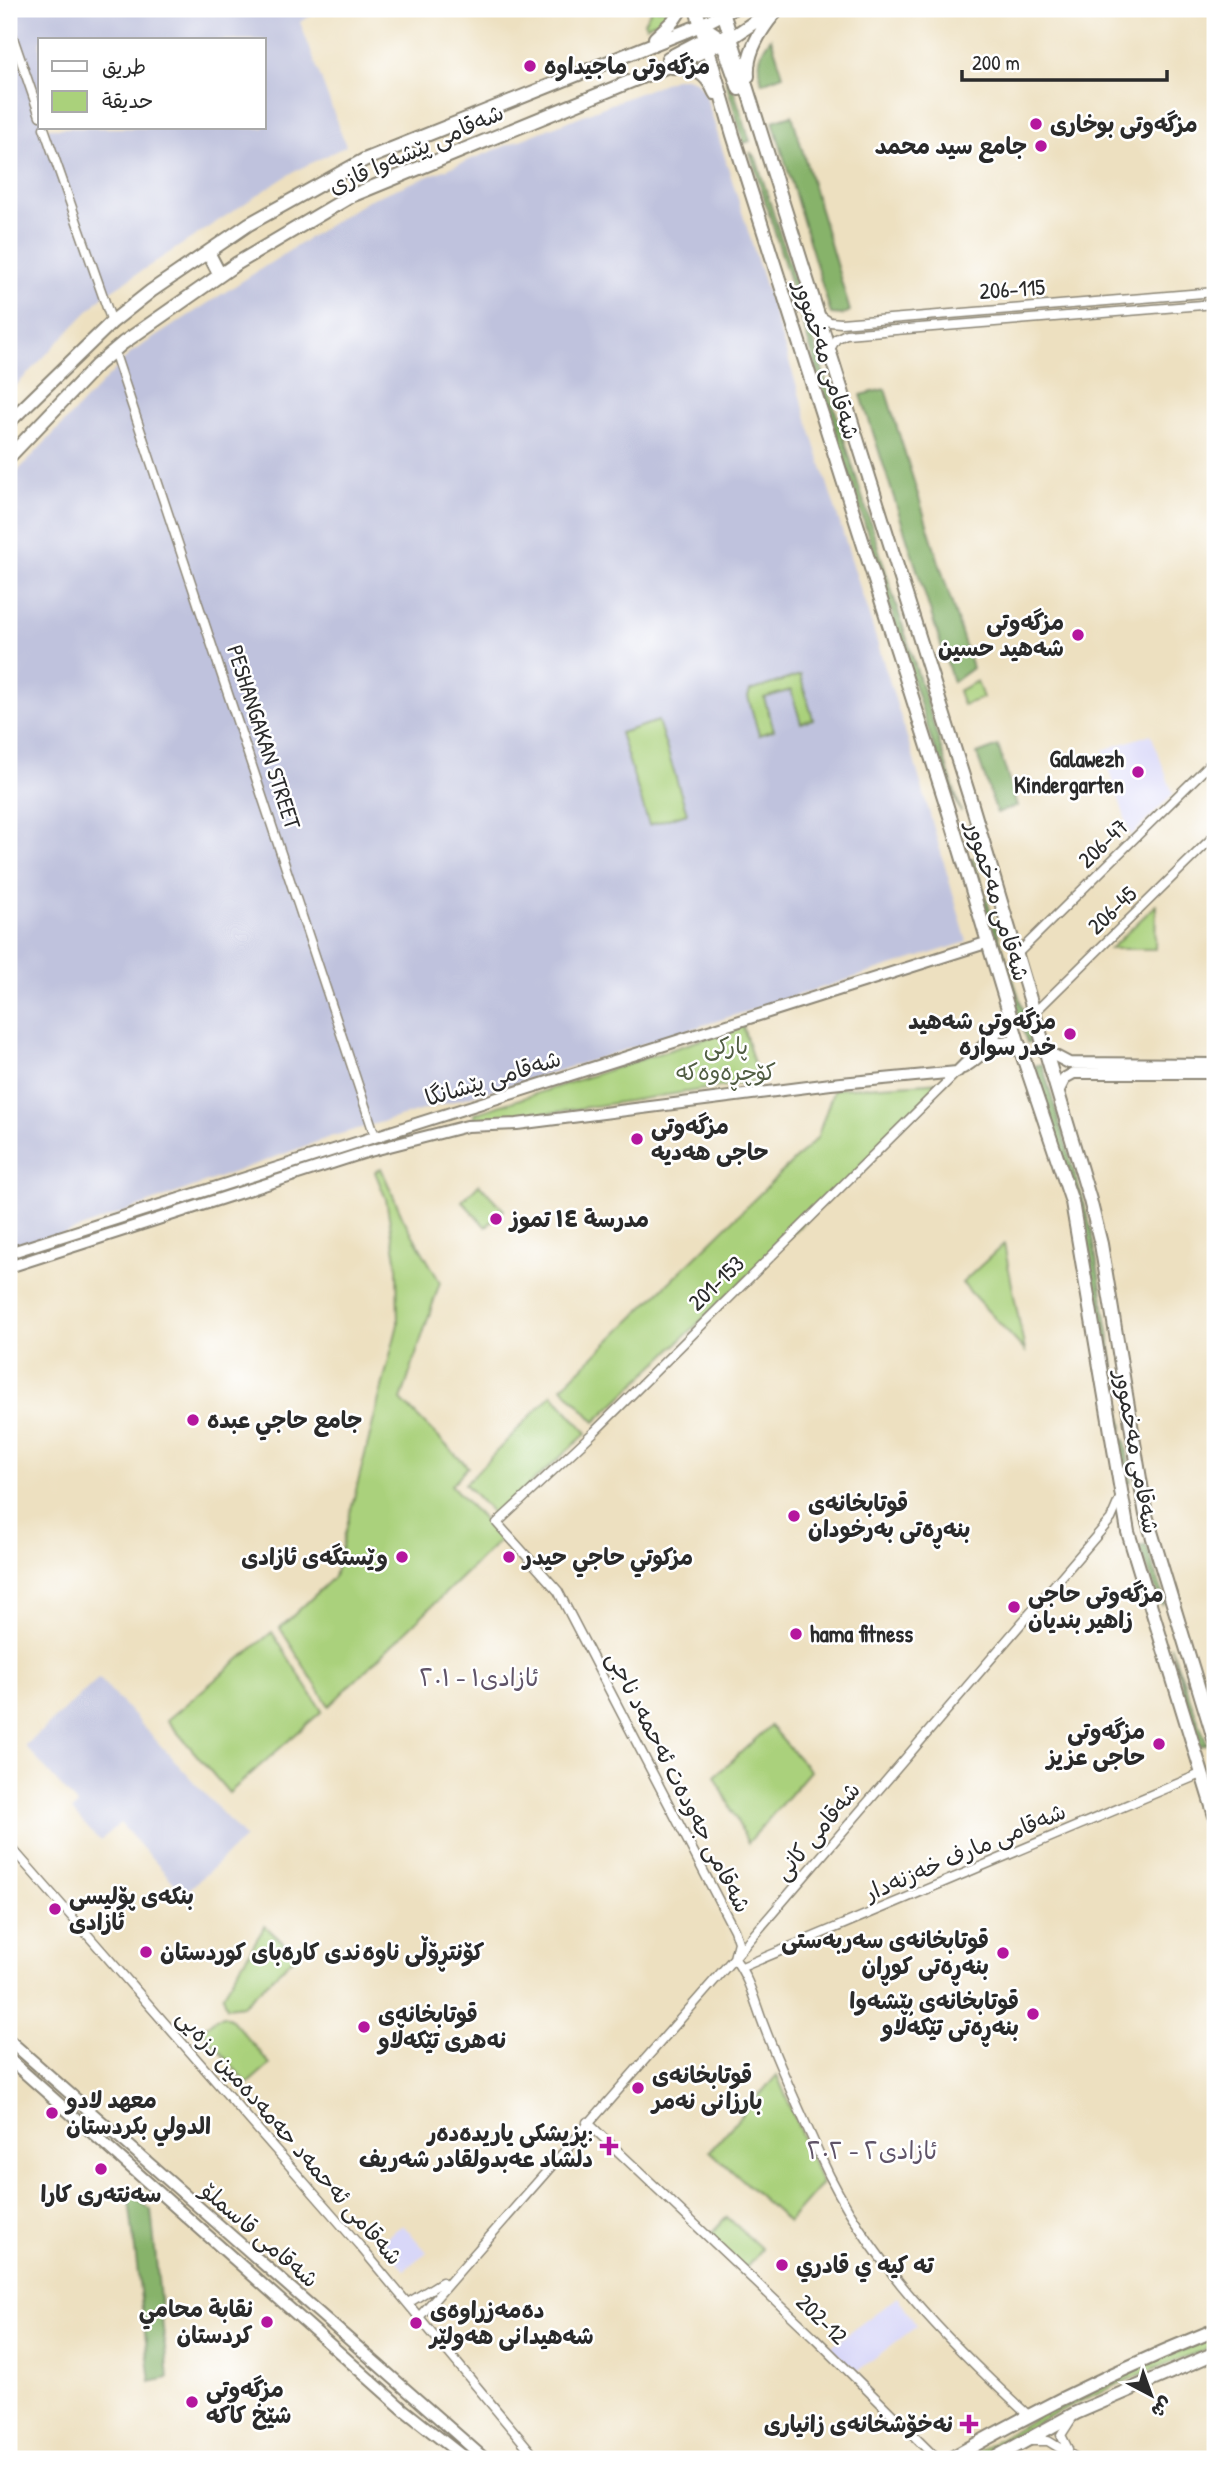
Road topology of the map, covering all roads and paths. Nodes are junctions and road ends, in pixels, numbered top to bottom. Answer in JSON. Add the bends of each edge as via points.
{"nodes":[{"id":1,"x":681,"y":9,"type":"edge"},
{"id":2,"x":696,"y":9,"type":"edge"},
{"id":3,"x":744,"y":9,"type":"edge"},
{"id":4,"x":776,"y":9,"type":"edge"},
{"id":5,"x":9,"y":26,"type":"edge"},
{"id":6,"x":717,"y":27,"type":"edge"},
{"id":7,"x":647,"y":45,"type":"junction"},
{"id":8,"x":664,"y":66,"type":"junction"},
{"id":9,"x":651,"y":72,"type":"junction"},
{"id":10,"x":750,"y":94,"type":"junction"},
{"id":11,"x":38,"y":110,"type":"edge"},
{"id":12,"x":45,"y":130,"type":"edge"},
{"id":13,"x":733,"y":135,"type":"junction"},
{"id":14,"x":760,"y":137,"type":"junction"},
{"id":15,"x":765,"y":152,"type":"junction"},
{"id":16,"x":741,"y":162,"type":"junction"},
{"id":17,"x":208,"y":252,"type":"junction"},
{"id":18,"x":220,"y":275,"type":"junction"},
{"id":19,"x":1215,"y":292,"type":"edge"},
{"id":20,"x":1215,"y":304,"type":"edge"},
{"id":21,"x":816,"y":311,"type":"junction"},
{"id":22,"x":111,"y":322,"type":"junction"},
{"id":23,"x":843,"y":323,"type":"junction"},
{"id":24,"x":846,"y":334,"type":"junction"},
{"id":25,"x":114,"y":351,"type":"junction"},
{"id":26,"x":829,"y":354,"type":"junction"},
{"id":27,"x":9,"y":422,"type":"edge"},
{"id":28,"x":9,"y":457,"type":"edge"},
{"id":29,"x":1215,"y":759,"type":"edge"},
{"id":30,"x":973,"y":810,"type":"junction"},
{"id":31,"x":949,"y":813,"type":"junction"},
{"id":32,"x":1215,"y":835,"type":"edge"},
{"id":33,"x":960,"y":853,"type":"junction"},
{"id":34,"x":987,"y":855,"type":"junction"},
{"id":35,"x":989,"y":942,"type":"junction"},
{"id":36,"x":1017,"y":954,"type":"junction"},
{"id":37,"x":1035,"y":1012,"type":"junction"},
{"id":38,"x":1012,"y":1018,"type":"junction"},
{"id":39,"x":1019,"y":1045,"type":"junction"},
{"id":40,"x":1046,"y":1051,"type":"junction"},
{"id":41,"x":1215,"y":1064,"type":"edge"},
{"id":42,"x":1074,"y":1068,"type":"junction"},
{"id":43,"x":959,"y":1071,"type":"junction"},
{"id":44,"x":1215,"y":1073,"type":"edge"},
{"id":45,"x":1058,"y":1092,"type":"junction"},
{"id":46,"x":466,"y":1110,"type":"junction"},
{"id":47,"x":467,"y":1126,"type":"junction"},
{"id":48,"x":375,"y":1136,"type":"junction"},
{"id":49,"x":167,"y":1211,"type":"junction"},
{"id":50,"x":9,"y":1253,"type":"edge"},
{"id":51,"x":9,"y":1267,"type":"edge"},
{"id":52,"x":1121,"y":1495,"type":"junction"},
{"id":53,"x":497,"y":1523,"type":"joint"},
{"id":54,"x":1105,"y":1526,"type":"junction"},
{"id":55,"x":1128,"y":1532,"type":"junction"},
{"id":56,"x":1174,"y":1606,"type":"junction"},
{"id":57,"x":1153,"y":1613,"type":"junction"},
{"id":58,"x":1185,"y":1643,"type":"junction"},
{"id":59,"x":1164,"y":1647,"type":"junction"},
{"id":60,"x":1215,"y":1742,"type":"edge"},
{"id":61,"x":1202,"y":1773,"type":"junction"},
{"id":62,"x":1215,"y":1816,"type":"edge"},
{"id":63,"x":10,"y":1847,"type":"edge"},
{"id":64,"x":734,"y":1958,"type":"junction"},
{"id":65,"x":742,"y":1967,"type":"junction"},
{"id":66,"x":9,"y":2040,"type":"edge"},
{"id":67,"x":9,"y":2059,"type":"edge"},
{"id":68,"x":587,"y":2122,"type":"junction"},
{"id":69,"x":456,"y":2272,"type":"junction"},
{"id":70,"x":408,"y":2303,"type":"junction"},
{"id":71,"x":318,"y":2314,"type":"junction"},
{"id":72,"x":420,"y":2316,"type":"junction"},
{"id":73,"x":309,"y":2325,"type":"junction"},
{"id":74,"x":1215,"y":2330,"type":"edge"},
{"id":75,"x":1215,"y":2355,"type":"edge"},
{"id":76,"x":1076,"y":2413,"type":"junction"},
{"id":77,"x":1028,"y":2415,"type":"junction"},
{"id":78,"x":1024,"y":2441,"type":"junction"},
{"id":79,"x":1075,"y":2456,"type":"edge"},
{"id":80,"x":466,"y":2459,"type":"edge"},
{"id":81,"x":485,"y":2459,"type":"edge"},
{"id":82,"x":537,"y":2459,"type":"edge"},
{"id":83,"x":936,"y":2459,"type":"edge"},
{"id":84,"x":950,"y":2459,"type":"edge"},
{"id":85,"x":993,"y":2459,"type":"edge"}],
"edges":[{"from":1,"to":7,"type":"highway"},
{"from":2,"to":6,"type":"highway","name":"شەقامی مەخموور"},
{"from":3,"to":6,"type":"highway"},
{"from":4,"to":6,"type":"highway","name":"شەقامی پێشەوا قازی"},
{"from":4,"to":10,"type":"highway","via":[[750,58]]},
{"from":5,"to":11,"type":"street"},
{"from":6,"to":7,"type":"highway","name":"شەقامی پێشەوا قازی"},
{"from":6,"to":8,"type":"highway","name":"شەقامی پێشەوا قازی"},
{"from":6,"to":9,"type":"highway"},
{"from":6,"to":10,"type":"highway","name":"شەقامی مەخموور"},
{"from":6,"to":13,"type":"highway","name":"شەقامی مەخموور"},
{"from":6,"to":14,"type":"highway"},
{"from":7,"to":17,"type":"highway","name":"شەقامی پێشەوا قازی","via":[[364,160]]},
{"from":8,"to":9,"type":"highway","name":"شەقامی پێشەوا قازی"},
{"from":8,"to":13,"type":"highway","via":[[690,68],[706,76]]},
{"from":9,"to":18,"type":"highway","name":"شەقامی پێشەوا قازی","via":[[353,196]]},
{"from":10,"to":14,"type":"highway","name":"شەقامی مەخموور"},
{"from":12,"to":22,"type":"street"},
{"from":13,"to":16,"type":"highway","name":"شەقامی مەخموور"},
{"from":14,"to":15,"type":"highway","name":"شەقامی مەخموور"},
{"from":15,"to":16,"type":"highway","via":[[759,145],[747,145]]},
{"from":15,"to":21,"type":"highway","name":"شەقامی مەخموور"},
{"from":16,"to":31,"type":"highway","name":"شەقامی مەخموور"},
{"from":17,"to":18,"type":"highway"},
{"from":17,"to":22,"type":"highway","name":"شەقامی پێشەوا قازی"},
{"from":18,"to":25,"type":"highway","name":"شەقامی پێشەوا قازی"},
{"from":19,"to":23,"type":"street","name":"206-115"},
{"from":20,"to":24,"type":"street","name":"206-115"},
{"from":21,"to":23,"type":"street","name":"206-115","via":[[826,320]]},
{"from":21,"to":26,"type":"highway","name":"شەقامی مەخموور"},
{"from":22,"to":27,"type":"highway","name":"شەقامی پێشەوا قازی"},
{"from":23,"to":24,"type":"street"},
{"from":24,"to":26,"type":"street","via":[[832,344]]},
{"from":25,"to":28,"type":"highway","name":"شەقامی پێشەوا قازی"},
{"from":25,"to":48,"type":"street","name":"PESHANGAKAN STREET"},
{"from":26,"to":30,"type":"highway","name":"شەقامی مەخموور"},
{"from":29,"to":36,"type":"street","name":"206-47"},
{"from":30,"to":31,"type":"highway","via":[[972,819],[963,825],[955,823]]},
{"from":30,"to":34,"type":"highway","name":"شەقامی مەخموور"},
{"from":31,"to":33,"type":"highway","name":"شەقامی مەخموور"},
{"from":32,"to":37,"type":"street","name":"206-45"},
{"from":33,"to":34,"type":"highway","via":[[962,843],[972,838]]},
{"from":33,"to":35,"type":"highway","name":"شەقامی مەخموور"},
{"from":34,"to":36,"type":"highway","name":"شەقامی مەخموور"},
{"from":35,"to":38,"type":"highway","name":"شەقامی مەخموور"},
{"from":35,"to":46,"type":"main road","name":"شەقامی پێشانگا"},
{"from":36,"to":37,"type":"highway","name":"شەقامی مەخموور"},
{"from":37,"to":40,"type":"highway","name":"شەقامی مەخموور"},
{"from":38,"to":39,"type":"highway","name":"شەقامی مەخموور"},
{"from":38,"to":43,"type":"main road","name":"201-153"},
{"from":39,"to":43,"type":"main road","name":"201-153","via":[[997,1042]]},
{"from":39,"to":52,"type":"highway","name":"شەقامی مەخموور","via":[[1072,1202]]},
{"from":40,"to":42,"type":"main road"},
{"from":40,"to":45,"type":"highway","name":"شەقامی مەخموور"},
{"from":41,"to":42,"type":"main road"},
{"from":42,"to":44,"type":"main road"},
{"from":42,"to":45,"type":"main road"},
{"from":43,"to":47,"type":"main road","name":"شەقامی پێشانگا","via":[[517,1124]]},
{"from":43,"to":53,"type":"street","name":"201-153"},
{"from":45,"to":56,"type":"highway","name":"شەقامی مەخموور","via":[[1101,1244],[1146,1515]]},
{"from":46,"to":47,"type":"main road"},
{"from":46,"to":48,"type":"main road","name":"شەقامی پێشانگا"},
{"from":47,"to":49,"type":"main road","name":"شەقامی پێشانگا"},
{"from":48,"to":49,"type":"main road","name":"شەقامی پێشانگا"},
{"from":49,"to":50,"type":"main road","name":"شەقامی پێشانگا"},
{"from":49,"to":51,"type":"main road","name":"شەقامی پێشانگا"},
{"from":52,"to":54,"type":"street","name":"شەقامی کانی"},
{"from":52,"to":55,"type":"highway","name":"شەقامی مەخموور"},
{"from":53,"to":64,"type":"street","name":"شەقامی جەودەت ئەحمەد ناجی","via":[[562,1597],[734,1930],[738,1942]]},
{"from":54,"to":55,"type":"street"},
{"from":54,"to":64,"type":"street","name":"شەقامی کانی"},
{"from":55,"to":57,"type":"highway","name":"شەقامی مەخموور"},
{"from":56,"to":57,"type":"highway","via":[[1167,1619]]},
{"from":56,"to":58,"type":"highway","name":"شەقامی مەخموور"},
{"from":57,"to":59,"type":"highway","name":"شەقامی مەخموور"},
{"from":58,"to":59,"type":"highway","via":[[1171,1634]]},
{"from":58,"to":60,"type":"highway","name":"شەقامی مەخموور"},
{"from":59,"to":61,"type":"highway","name":"شەقامی مەخموور"},
{"from":61,"to":62,"type":"highway","name":"شەقامی مەخموور"},
{"from":61,"to":65,"type":"street","name":"شەقامی مارف خەزنەدار"},
{"from":63,"to":70,"type":"street","name":"شەقامی ئەحمەد حەمەدەمین دزەیی"},
{"from":64,"to":65,"type":"street"},
{"from":64,"to":68,"type":"street","name":"شەقامی کانی"},
{"from":65,"to":77,"type":"street","via":[[813,2140],[842,2197],[933,2324]]},
{"from":66,"to":71,"type":"main road","name":"شەقامی قاسملۆ"},
{"from":67,"to":73,"type":"main road","name":"شەقامی قاسملۆ"},
{"from":68,"to":69,"type":"street","name":"شەقامی کانی"},
{"from":68,"to":83,"type":"street","name":"202-12"},
{"from":69,"to":70,"type":"street","name":"شەقامی کانی"},
{"from":69,"to":72,"type":"street","name":"شەقامی کانی"},
{"from":70,"to":72,"type":"street","name":"شەقامی ئەحمەد حەمەدەمین دزەیی"},
{"from":71,"to":73,"type":"main road"},
{"from":71,"to":81,"type":"main road","name":"شەقامی قاسملۆ"},
{"from":72,"to":82,"type":"street","name":"شەقامی ئەحمەد حەمەدەمین دزەیی"},
{"from":73,"to":80,"type":"main road","name":"شەقامی قاسملۆ"},
{"from":74,"to":77,"type":"highway"},
{"from":75,"to":76,"type":"highway"},
{"from":76,"to":78,"type":"highway"},
{"from":76,"to":79,"type":"street","via":[[1061,2435]]},
{"from":77,"to":84,"type":"highway"},
{"from":78,"to":79,"type":"street","via":[[1048,2441]]},
{"from":78,"to":85,"type":"highway"}]}
